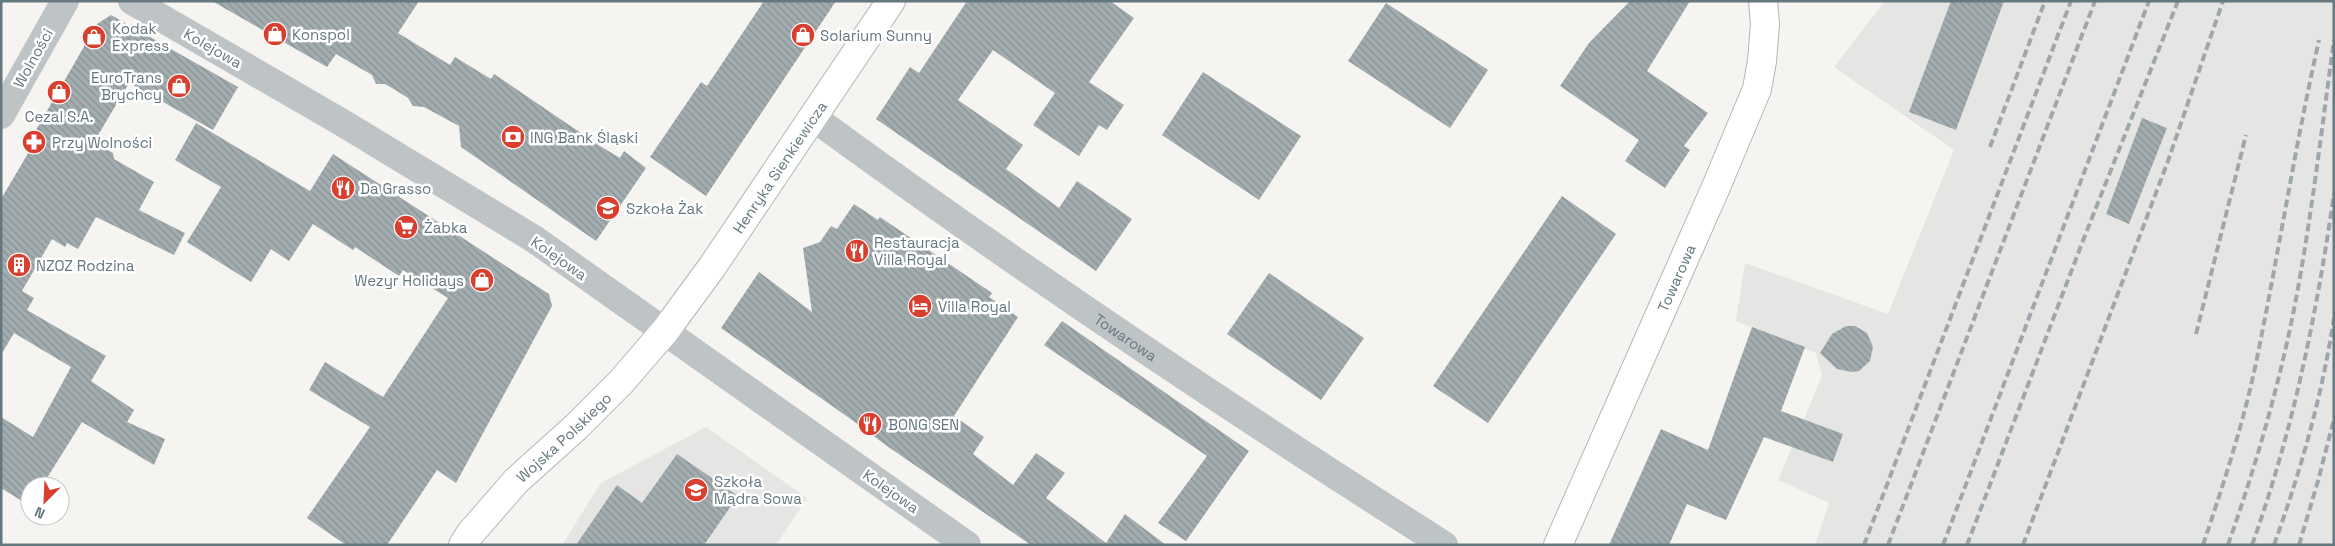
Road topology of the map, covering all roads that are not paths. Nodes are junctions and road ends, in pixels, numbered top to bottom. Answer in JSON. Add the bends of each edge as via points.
{"nodes":[{"id":1,"x":65,"y":1,"type":"edge"},
{"id":2,"x":132,"y":1,"type":"edge"},
{"id":3,"x":891,"y":1,"type":"edge"},
{"id":4,"x":1763,"y":1,"type":"edge"},
{"id":5,"x":1,"y":115,"type":"edge"},
{"id":6,"x":814,"y":118,"type":"junction"},
{"id":7,"x":664,"y":331,"type":"junction"},
{"id":8,"x":464,"y":545,"type":"edge"},
{"id":9,"x":967,"y":545,"type":"edge"},
{"id":10,"x":1444,"y":545,"type":"edge"},
{"id":11,"x":1558,"y":545,"type":"edge"}],
"edges":[{"from":1,"to":5,"type":"street","name":"Wolności"},
{"from":2,"to":7,"type":"street","name":"Kolejowa","via":[[534,239]]},
{"from":3,"to":6,"type":"main road","name":"Henryka Sienkiewicza"},
{"from":4,"to":11,"type":"main road","name":"Towarowa","via":[[1764,33],[1757,89]]},
{"from":6,"to":7,"type":"main road","name":"Henryka Sienkiewicza"},
{"from":6,"to":10,"type":"street","name":"Towarowa","via":[[1059,292]]},
{"from":7,"to":8,"type":"main road","name":"Wojska Polskiego","via":[[621,382],[516,481]]},
{"from":7,"to":9,"type":"street","name":"Kolejowa"}]}
